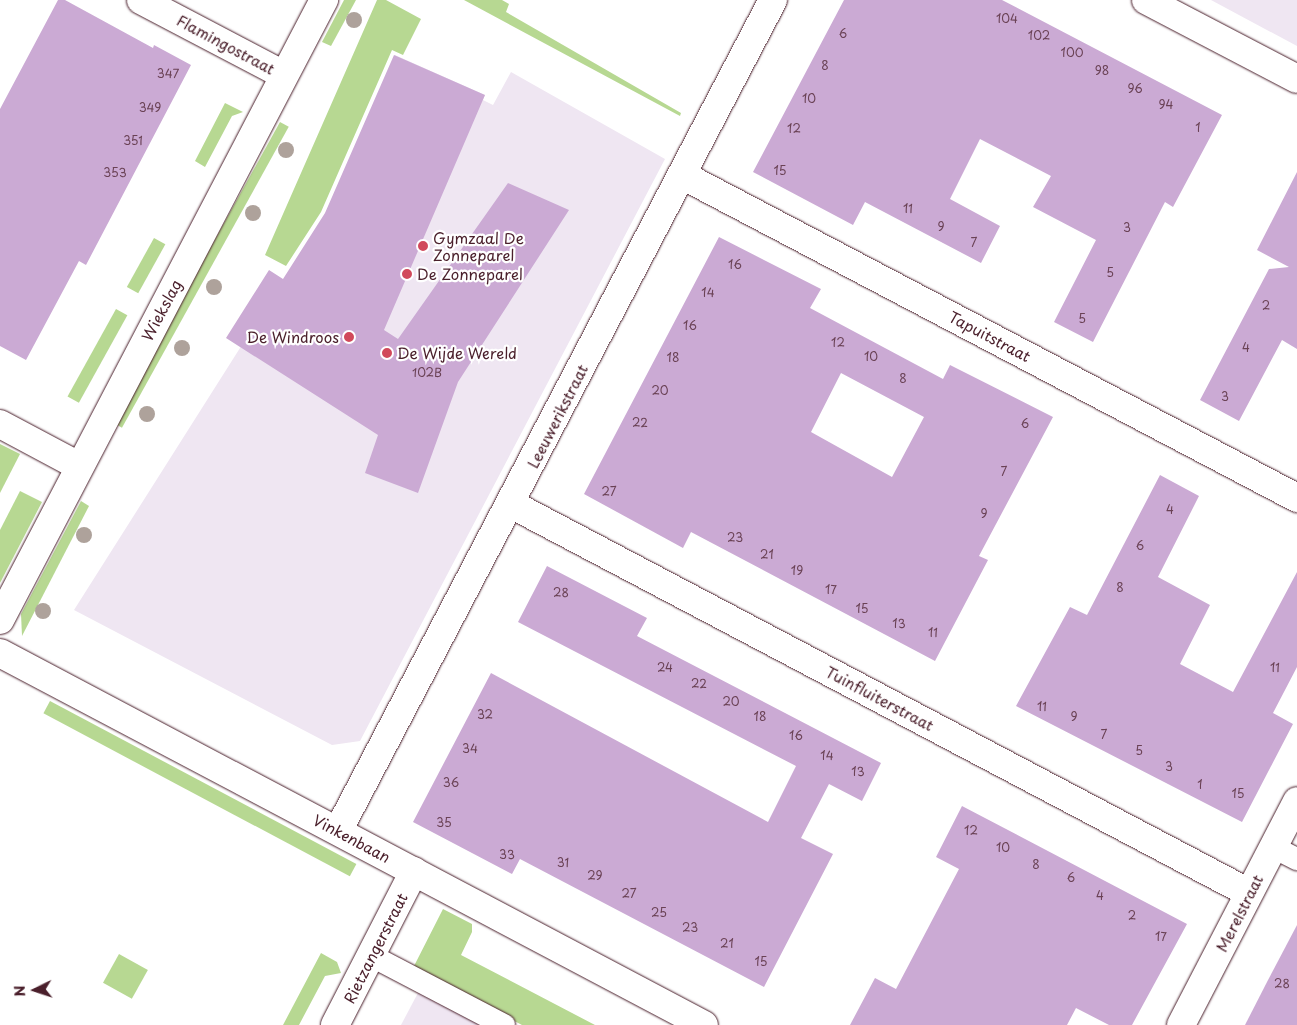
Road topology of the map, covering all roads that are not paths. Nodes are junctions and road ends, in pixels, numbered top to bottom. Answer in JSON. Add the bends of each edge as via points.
{"nodes":[{"id":1,"x":141,"y":0,"type":"edge"},
{"id":2,"x":324,"y":0,"type":"edge"},
{"id":3,"x":772,"y":0,"type":"edge"},
{"id":4,"x":1146,"y":0,"type":"edge"},
{"id":5,"x":284,"y":75,"type":"junction"},
{"id":6,"x":1297,"y":79,"type":"edge"},
{"id":7,"x":682,"y":176,"type":"junction"},
{"id":8,"x":0,"y":424,"type":"edge"},
{"id":9,"x":79,"y":466,"type":"junction"},
{"id":10,"x":1297,"y":498,"type":"edge"},
{"id":11,"x":511,"y":504,"type":"junction"},
{"id":12,"x":0,"y":620,"type":"edge"},
{"id":13,"x":0,"y":653,"type":"edge"},
{"id":14,"x":1297,"y":801,"type":"edge"},
{"id":15,"x":338,"y":831,"type":"junction"},
{"id":16,"x":1273,"y":847,"type":"junction"},
{"id":17,"x":1297,"y":859,"type":"edge"},
{"id":18,"x":414,"y":871,"type":"junction"},
{"id":19,"x":1249,"y":892,"type":"junction"},
{"id":20,"x":372,"y":956,"type":"junction"},
{"id":21,"x":335,"y":1025,"type":"edge"},
{"id":22,"x":504,"y":1025,"type":"edge"},
{"id":23,"x":704,"y":1025,"type":"edge"},
{"id":24,"x":1181,"y":1025,"type":"edge"}],
"edges":[{"from":1,"to":5,"type":"street","name":"Flamingostraat"},
{"from":2,"to":5,"type":"street","name":"Wiekslag"},
{"from":3,"to":7,"type":"street","name":"Leeuwerikstraat","via":[[695,144]]},
{"from":4,"to":6,"type":"street"},
{"from":5,"to":9,"type":"street","name":"Wiekslag"},
{"from":7,"to":10,"type":"street","name":"Tapuitstraat"},
{"from":7,"to":11,"type":"street","name":"Leeuwerikstraat"},
{"from":8,"to":9,"type":"street"},
{"from":9,"to":12,"type":"street","name":"Wiekslag"},
{"from":11,"to":15,"type":"street","name":"Leeuwerikstraat"},
{"from":11,"to":19,"type":"street","name":"Tuinfluiterstraat"},
{"from":13,"to":15,"type":"street","name":"Vinkenbaan"},
{"from":14,"to":16,"type":"street","name":"Merelstraat"},
{"from":15,"to":18,"type":"street","name":"Vinkenbaan"},
{"from":16,"to":17,"type":"lane"},
{"from":16,"to":19,"type":"street","name":"Merelstraat"},
{"from":18,"to":20,"type":"street","name":"Rietzangerstraat"},
{"from":18,"to":23,"type":"street","name":"Vinkenbaan"},
{"from":19,"to":24,"type":"street","name":"Merelstraat"},
{"from":20,"to":21,"type":"street","name":"Rietzangerstraat"},
{"from":20,"to":22,"type":"lane"}]}
